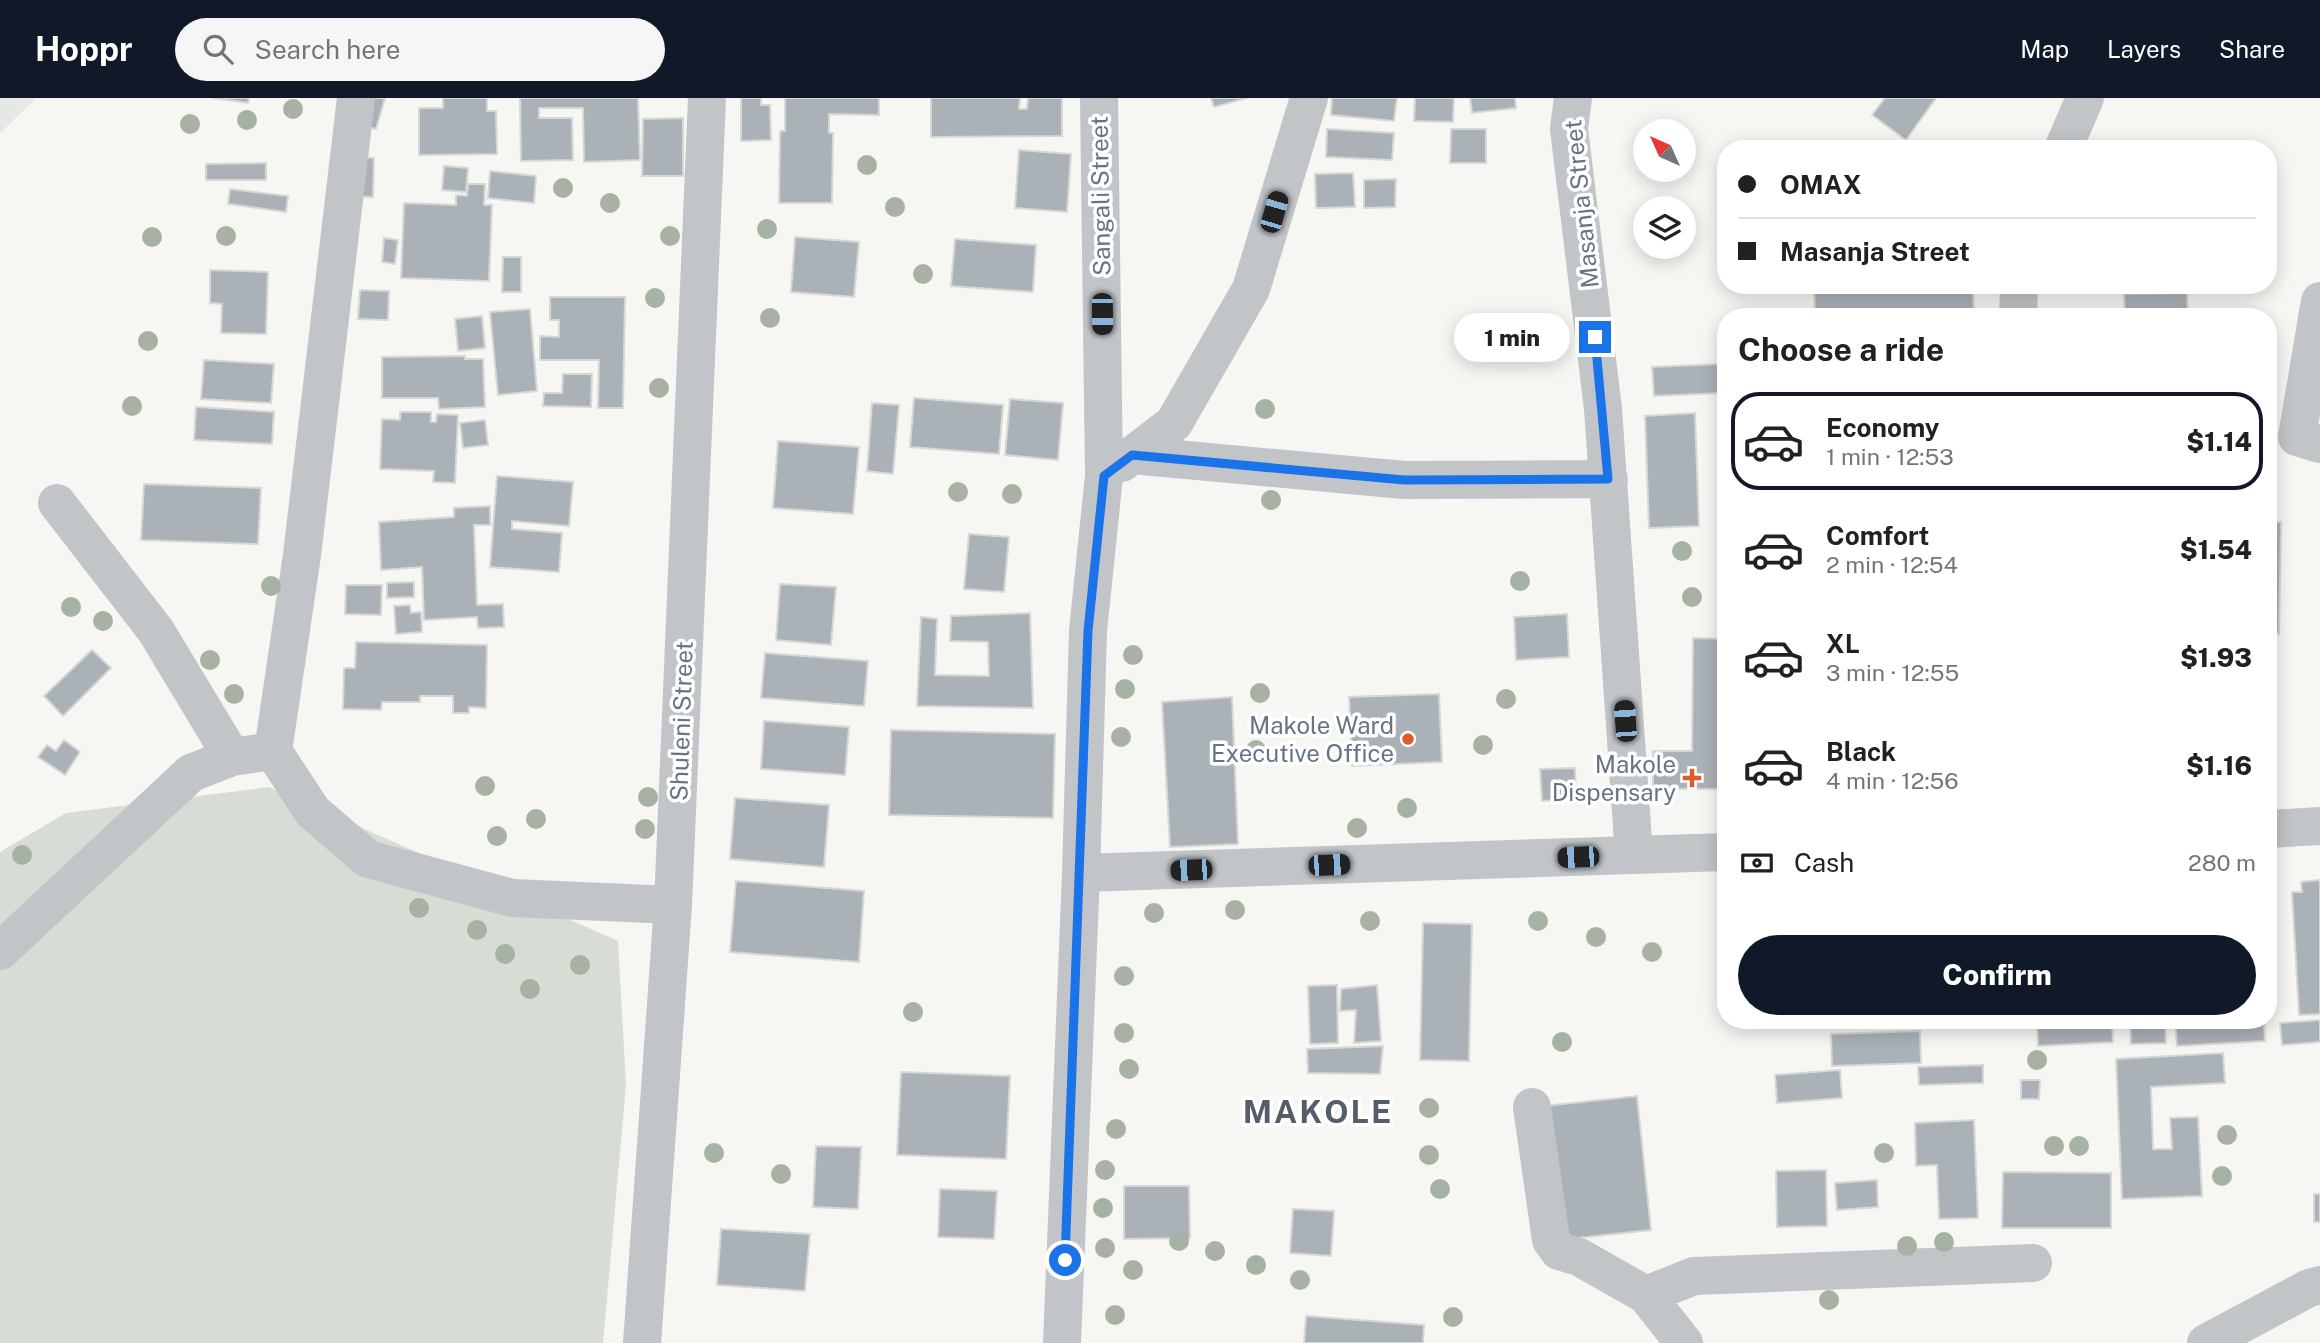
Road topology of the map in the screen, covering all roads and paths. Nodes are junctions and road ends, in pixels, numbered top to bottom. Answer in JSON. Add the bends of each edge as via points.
{"nodes":[{"id":1,"x":356,"y":98,"type":"edge"},
{"id":2,"x":707,"y":98,"type":"edge"},
{"id":3,"x":1099,"y":98,"type":"edge"},
{"id":4,"x":1309,"y":98,"type":"edge"},
{"id":5,"x":1573,"y":98,"type":"edge"},
{"id":6,"x":2085,"y":98,"type":"edge"},
{"id":7,"x":2067,"y":140,"type":"edge"},
{"id":8,"x":2320,"y":300,"type":"edge"},
{"id":9,"x":2295,"y":440,"type":"edge"},
{"id":10,"x":1118,"y":466,"type":"junction"},
{"id":11,"x":1608,"y":479,"type":"junction"},
{"id":12,"x":57,"y":503,"type":"dead end"},
{"id":13,"x":272,"y":751,"type":"junction"},
{"id":14,"x":232,"y":757,"type":"junction"},
{"id":15,"x":2320,"y":826,"type":"edge"},
{"id":16,"x":2277,"y":828,"type":"edge"},
{"id":17,"x":1717,"y":852,"type":"edge"},
{"id":18,"x":1634,"y":855,"type":"junction"},
{"id":19,"x":1081,"y":873,"type":"junction"},
{"id":20,"x":673,"y":905,"type":"junction"},
{"id":21,"x":0,"y":951,"type":"edge"},
{"id":22,"x":1532,"y":1107,"type":"dead end"},
{"id":23,"x":2033,"y":1263,"type":"dead end"},
{"id":24,"x":2320,"y":1285,"type":"edge"},
{"id":25,"x":1646,"y":1295,"type":"junction"},
{"id":26,"x":642,"y":1343,"type":"edge"},
{"id":27,"x":1062,"y":1343,"type":"edge"},
{"id":28,"x":1684,"y":1343,"type":"edge"},
{"id":29,"x":2206,"y":1343,"type":"edge"}],
"edges":[{"from":1,"to":13,"type":"street","via":[[302,555]]},
{"from":2,"to":20,"type":"street","name":"Shuleni Street"},
{"from":3,"to":10,"type":"street","name":"Sangali Street"},
{"from":4,"to":10,"type":"street","via":[[1251,289],[1174,423]]},
{"from":5,"to":11,"type":"street","name":"Masanja Street","via":[[1569,129],[1604,409]]},
{"from":6,"to":7,"type":"street"},
{"from":8,"to":9,"type":"street"},
{"from":10,"to":11,"type":"street","via":[[1404,480]]},
{"from":10,"to":19,"type":"street","name":"Sangali Street","via":[[1088,631]]},
{"from":11,"to":18,"type":"street","name":"Masanja Street"},
{"from":12,"to":14,"type":"street","via":[[156,631]]},
{"from":13,"to":14,"type":"street"},
{"from":13,"to":20,"type":"street","via":[[313,812],[368,859],[512,898]]},
{"from":14,"to":21,"type":"street","via":[[191,773]]},
{"from":15,"to":16,"type":"street"},
{"from":17,"to":18,"type":"street"},
{"from":18,"to":19,"type":"street"},
{"from":19,"to":27,"type":"street","name":"Sangali Street"},
{"from":20,"to":26,"type":"street","name":"Shuleni Street"},
{"from":22,"to":25,"type":"street","via":[[1551,1240],[1559,1251],[1579,1257]]},
{"from":23,"to":25,"type":"street","via":[[1694,1276]]},
{"from":24,"to":29,"type":"street"},
{"from":25,"to":28,"type":"street"}]}
